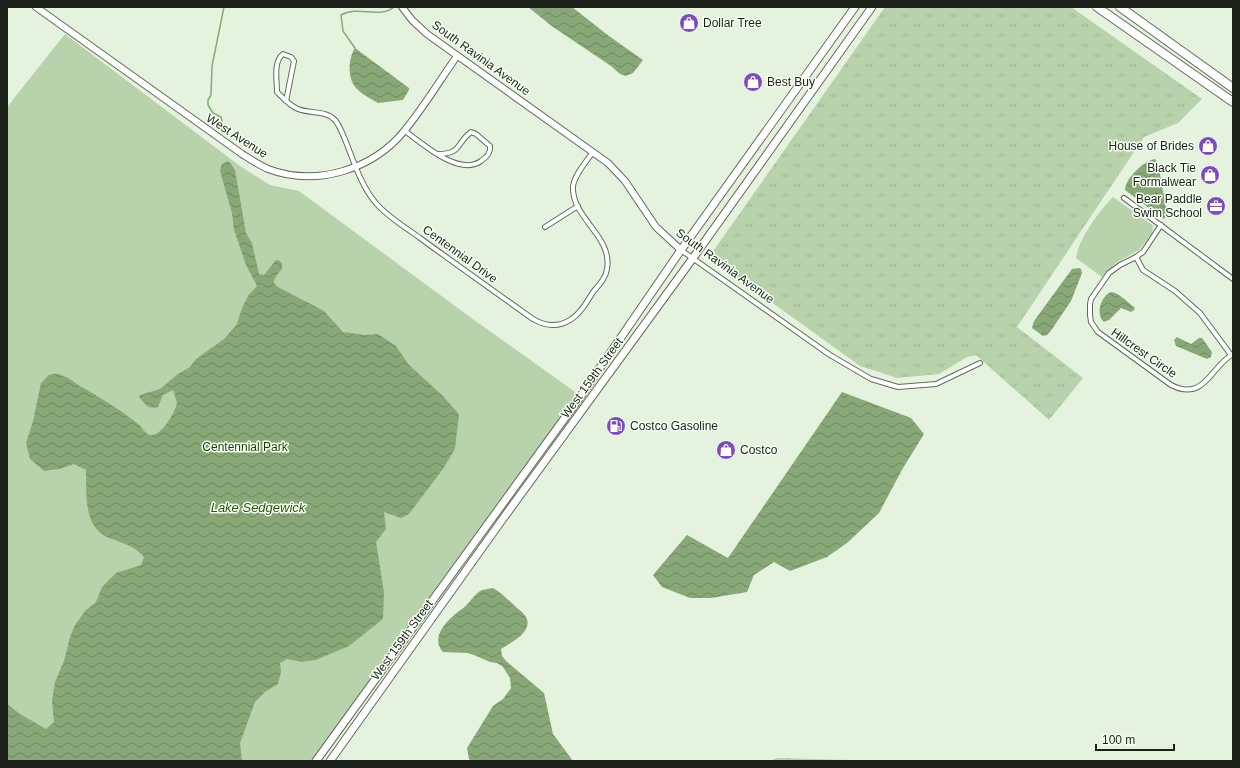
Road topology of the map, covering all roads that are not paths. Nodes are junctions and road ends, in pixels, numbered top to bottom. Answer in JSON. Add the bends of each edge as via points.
{"nodes":[{"id":1,"x":36,"y":7,"type":"edge"},
{"id":2,"x":402,"y":7,"type":"edge"},
{"id":3,"x":855,"y":7,"type":"edge"},
{"id":4,"x":872,"y":7,"type":"edge"},
{"id":5,"x":1097,"y":7,"type":"edge"},
{"id":6,"x":1120,"y":7,"type":"edge"},
{"id":7,"x":457,"y":56,"type":"junction"},
{"id":8,"x":1233,"y":88,"type":"edge"},
{"id":9,"x":286,"y":101,"type":"junction"},
{"id":10,"x":1233,"y":102,"type":"edge"},
{"id":11,"x":405,"y":130,"type":"junction"},
{"id":12,"x":593,"y":152,"type":"junction"},
{"id":13,"x":438,"y":154,"type":"junction"},
{"id":14,"x":357,"y":167,"type":"junction"},
{"id":15,"x":1124,"y":198,"type":"dead end"},
{"id":16,"x":578,"y":206,"type":"junction"},
{"id":17,"x":1161,"y":226,"type":"junction"},
{"id":18,"x":545,"y":227,"type":"dead end"},
{"id":19,"x":681,"y":250,"type":"junction"},
{"id":20,"x":1136,"y":257,"type":"junction"},
{"id":21,"x":693,"y":258,"type":"junction"},
{"id":22,"x":1233,"y":279,"type":"edge"},
{"id":23,"x":1232,"y":355,"type":"edge"},
{"id":24,"x":980,"y":363,"type":"dead end"},
{"id":25,"x":350,"y":714,"type":"junction"},
{"id":26,"x":358,"y":721,"type":"junction"},
{"id":27,"x":316,"y":761,"type":"edge"},
{"id":28,"x":330,"y":761,"type":"edge"}],
"edges":[{"from":1,"to":14,"type":"street","name":"West Avenue","via":[[209,132],[260,165],[288,174],[309,176],[320,176]]},
{"from":2,"to":7,"type":"street","name":"South Ravinia Avenue","via":[[427,34]]},
{"from":3,"to":19,"type":"main road","name":"West 159th Street"},
{"from":4,"to":21,"type":"main road","name":"West 159th Street"},
{"from":5,"to":10,"type":"highway"},
{"from":6,"to":8,"type":"highway"},
{"from":7,"to":11,"type":"street","name":"West Avenue"},
{"from":7,"to":12,"type":"street","name":"South Ravinia Avenue"},
{"from":9,"to":9,"type":"street","via":[[294,61],[283,54],[279,57],[276,67],[277,92]]},
{"from":9,"to":14,"type":"street","name":"Centennial Drive","via":[[298,110],[322,114],[335,120]]},
{"from":11,"to":13,"type":"street"},
{"from":11,"to":14,"type":"street","name":"West Avenue","via":[[380,154]]},
{"from":12,"to":16,"type":"street","via":[[573,187]]},
{"from":12,"to":19,"type":"street","name":"South Ravinia Avenue","via":[[608,162],[625,181],[656,227]]},
{"from":13,"to":13,"type":"street","via":[[456,164],[473,165],[490,153],[490,146],[471,132],[454,152]]},
{"from":14,"to":16,"type":"street","name":"Centennial Drive","via":[[368,192],[385,212],[540,323],[564,324],[573,318],[604,278],[607,270],[606,251]]},
{"from":15,"to":17,"type":"street"},
{"from":16,"to":18,"type":"street"},
{"from":17,"to":20,"type":"street"},
{"from":17,"to":22,"type":"street"},
{"from":19,"to":21,"type":"street","name":"South Ravinia Avenue"},
{"from":19,"to":25,"type":"main road","name":"West 159th Street","via":[[580,397]]},
{"from":20,"to":23,"type":"street","via":[[1143,270],[1175,291],[1200,313]]},
{"from":20,"to":23,"type":"street","name":"Hillcrest Circle","via":[[1109,273],[1091,299],[1091,322],[1098,332],[1171,385],[1184,390],[1202,385]]},
{"from":21,"to":24,"type":"street","name":"South Ravinia Avenue","via":[[830,355],[872,379],[898,387],[936,384]]},
{"from":21,"to":26,"type":"main road","name":"West 159th Street"},
{"from":25,"to":26,"type":"main road"},
{"from":25,"to":27,"type":"main road","name":"West 159th Street"},
{"from":26,"to":28,"type":"main road","name":"West 159th Street"}]}
